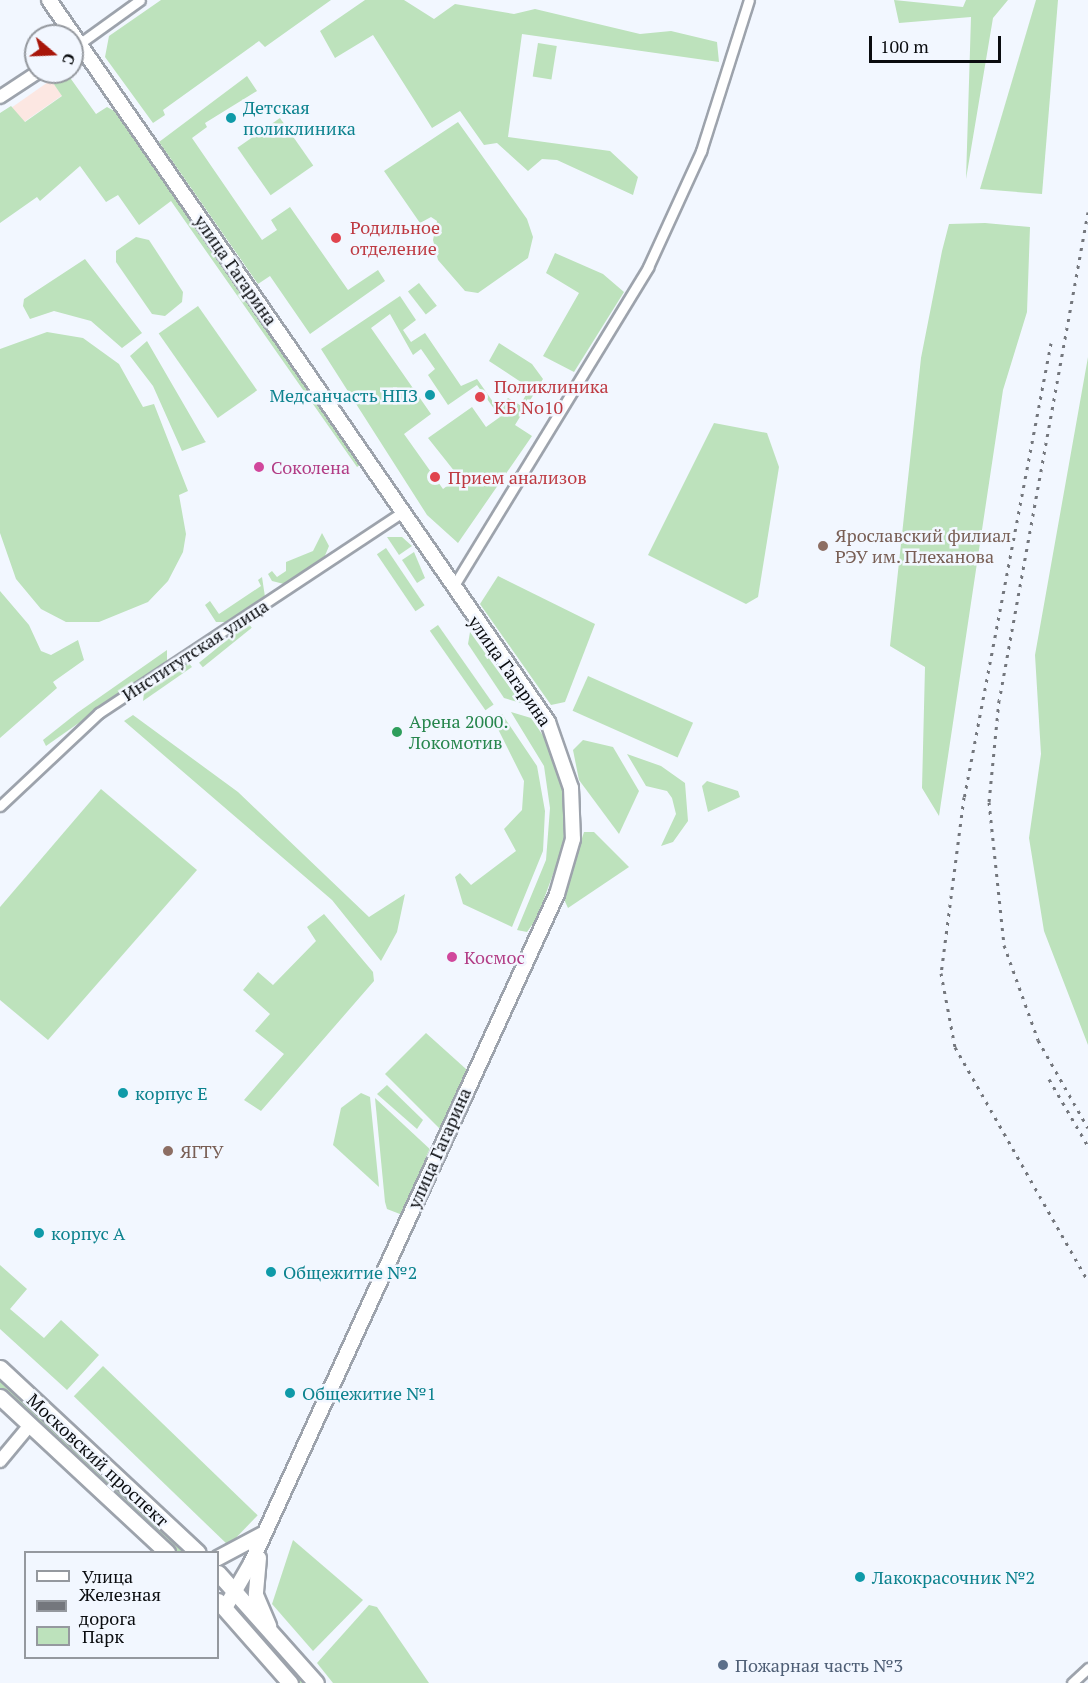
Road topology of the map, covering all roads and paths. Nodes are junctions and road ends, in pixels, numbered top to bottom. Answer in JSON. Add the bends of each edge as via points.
{"nodes":[{"id":1,"x":49,"y":0,"type":"edge"},
{"id":2,"x":140,"y":0,"type":"edge"},
{"id":3,"x":749,"y":0,"type":"edge"},
{"id":4,"x":63,"y":24,"type":"edge"},
{"id":5,"x":84,"y":40,"type":"edge"},
{"id":6,"x":84,"y":57,"type":"edge"},
{"id":7,"x":24,"y":82,"type":"edge"},
{"id":8,"x":0,"y":98,"type":"edge"},
{"id":9,"x":403,"y":512,"type":"junction"},
{"id":10,"x":453,"y":587,"type":"junction"},
{"id":11,"x":0,"y":806,"type":"edge"},
{"id":12,"x":0,"y":1368,"type":"edge"},
{"id":13,"x":0,"y":1397,"type":"edge"},
{"id":14,"x":30,"y":1425,"type":"junction"},
{"id":15,"x":0,"y":1461,"type":"edge"},
{"id":16,"x":265,"y":1533,"type":"junction"},
{"id":17,"x":166,"y":1551,"type":"edge"},
{"id":18,"x":196,"y":1551,"type":"edge"},
{"id":19,"x":219,"y":1557,"type":"edge"},
{"id":20,"x":219,"y":1574,"type":"edge"},
{"id":21,"x":237,"y":1592,"type":"junction"},
{"id":22,"x":221,"y":1605,"type":"edge"},
{"id":23,"x":269,"y":1628,"type":"junction"},
{"id":24,"x":1088,"y":1668,"type":"edge"},
{"id":25,"x":290,"y":1683,"type":"edge"},
{"id":26,"x":316,"y":1683,"type":"edge"},
{"id":27,"x":1072,"y":1683,"type":"edge"}],
"edges":[{"from":1,"to":4,"type":"main road","name":"улица Гагарина"},
{"from":2,"to":5,"type":"street"},
{"from":3,"to":10,"type":"street","via":[[702,151],[648,267]]},
{"from":6,"to":9,"type":"main road","name":"улица Гагарина"},
{"from":7,"to":8,"type":"street"},
{"from":9,"to":10,"type":"main road","name":"улица Гагарина"},
{"from":9,"to":11,"type":"street","name":"Институтская улица","via":[[99,713]]},
{"from":10,"to":16,"type":"main road","name":"улица Гагарина","via":[[548,722],[563,753],[571,788],[573,839],[557,894]]},
{"from":12,"to":18,"type":"main road","name":"Московский проспект"},
{"from":13,"to":14,"type":"main road","name":"Московский проспект"},
{"from":14,"to":15,"type":"street"},
{"from":14,"to":17,"type":"main road","name":"Московский проспект"},
{"from":16,"to":19,"type":"main road"},
{"from":16,"to":21,"type":"main road","name":"улица Гагарина"},
{"from":16,"to":23,"type":"main road","via":[[255,1580]]},
{"from":20,"to":21,"type":"main road"},
{"from":21,"to":22,"type":"main road","name":"улица Гагарина"},
{"from":21,"to":23,"type":"main road"},
{"from":22,"to":25,"type":"main road"},
{"from":23,"to":26,"type":"main road"},
{"from":24,"to":27,"type":"street"}]}
